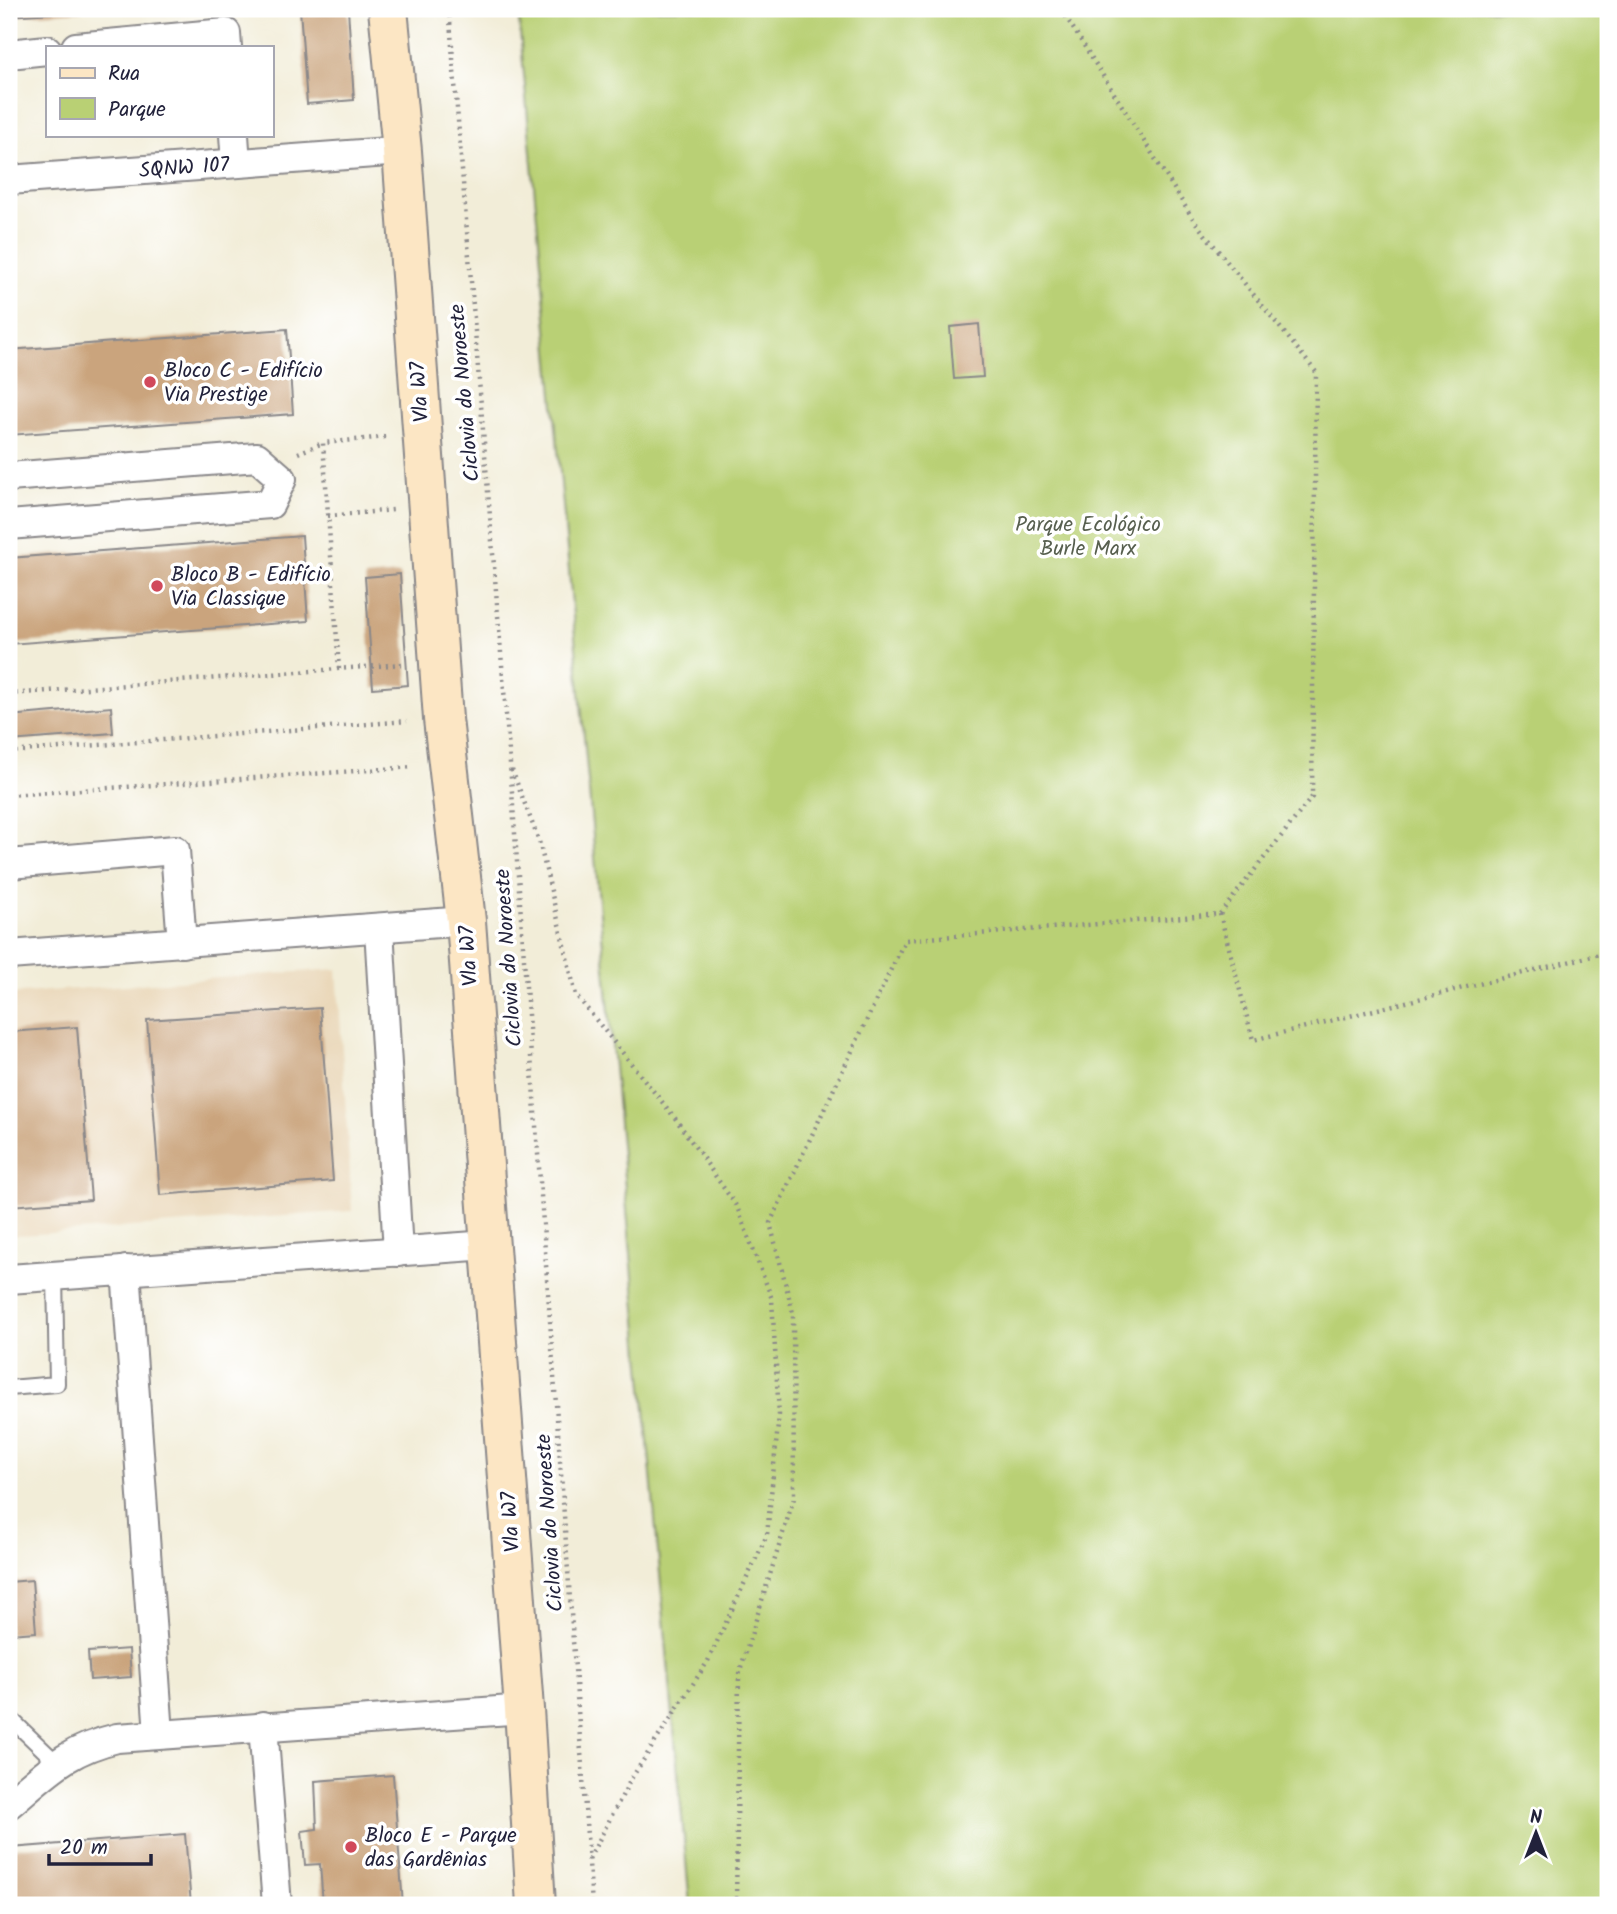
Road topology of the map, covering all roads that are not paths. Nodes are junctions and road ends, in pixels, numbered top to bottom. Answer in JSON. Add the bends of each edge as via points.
{"nodes":[{"id":1,"x":388,"y":9,"type":"edge"},
{"id":2,"x":87,"y":46,"type":"edge"},
{"id":3,"x":227,"y":46,"type":"edge"},
{"id":4,"x":46,"y":50,"type":"edge"},
{"id":5,"x":9,"y":54,"type":"edge"},
{"id":6,"x":234,"y":136,"type":"edge"},
{"id":7,"x":402,"y":151,"type":"junction"},
{"id":8,"x":236,"y":163,"type":"junction"},
{"id":9,"x":9,"y":180,"type":"edge"},
{"id":10,"x":9,"y":477,"type":"edge"},
{"id":11,"x":9,"y":525,"type":"edge"},
{"id":12,"x":9,"y":864,"type":"edge"},
{"id":13,"x":466,"y":921,"type":"junction"},
{"id":14,"x":379,"y":928,"type":"junction"},
{"id":15,"x":182,"y":943,"type":"junction"},
{"id":16,"x":9,"y":955,"type":"edge"},
{"id":17,"x":489,"y":1245,"type":"junction"},
{"id":18,"x":398,"y":1252,"type":"junction"},
{"id":19,"x":127,"y":1270,"type":"junction"},
{"id":20,"x":55,"y":1275,"type":"junction"},
{"id":21,"x":9,"y":1279,"type":"edge"},
{"id":22,"x":9,"y":1388,"type":"edge"},
{"id":23,"x":524,"y":1709,"type":"junction"},
{"id":24,"x":9,"y":1717,"type":"edge"},
{"id":25,"x":264,"y":1726,"type":"junction"},
{"id":26,"x":159,"y":1734,"type":"junction"},
{"id":27,"x":57,"y":1763,"type":"junction"},
{"id":28,"x":9,"y":1804,"type":"edge"},
{"id":29,"x":277,"y":1905,"type":"edge"},
{"id":30,"x":536,"y":1905,"type":"edge"}],
"edges":[{"from":1,"to":7,"type":"main road","name":"Vla W7"},
{"from":2,"to":3,"type":"street","via":[[226,33]]},
{"from":4,"to":5,"type":"street"},
{"from":6,"to":8,"type":"street"},
{"from":7,"to":8,"type":"street","name":"SQNW 107"},
{"from":7,"to":13,"type":"main road","name":"Vla W7","via":[[443,719]]},
{"from":8,"to":9,"type":"street","name":"SQNW 107"},
{"from":10,"to":11,"type":"street","via":[[257,457],[282,479],[270,504]]},
{"from":12,"to":15,"type":"street","via":[[175,850]]},
{"from":13,"to":14,"type":"street"},
{"from":13,"to":17,"type":"main road","name":"Vla W7"},
{"from":14,"to":15,"type":"street"},
{"from":14,"to":18,"type":"street"},
{"from":15,"to":16,"type":"street"},
{"from":17,"to":18,"type":"street"},
{"from":17,"to":23,"type":"main road","name":"Vla W7"},
{"from":18,"to":19,"type":"street"},
{"from":19,"to":20,"type":"street"},
{"from":19,"to":26,"type":"street"},
{"from":20,"to":21,"type":"street"},
{"from":20,"to":22,"type":"lane","via":[[57,1384]]},
{"from":23,"to":25,"type":"street"},
{"from":23,"to":30,"type":"main road","name":"Vla W7"},
{"from":24,"to":27,"type":"lane"},
{"from":25,"to":26,"type":"street"},
{"from":25,"to":29,"type":"street"},
{"from":26,"to":27,"type":"street","via":[[91,1744]]},
{"from":27,"to":28,"type":"street"}]}
